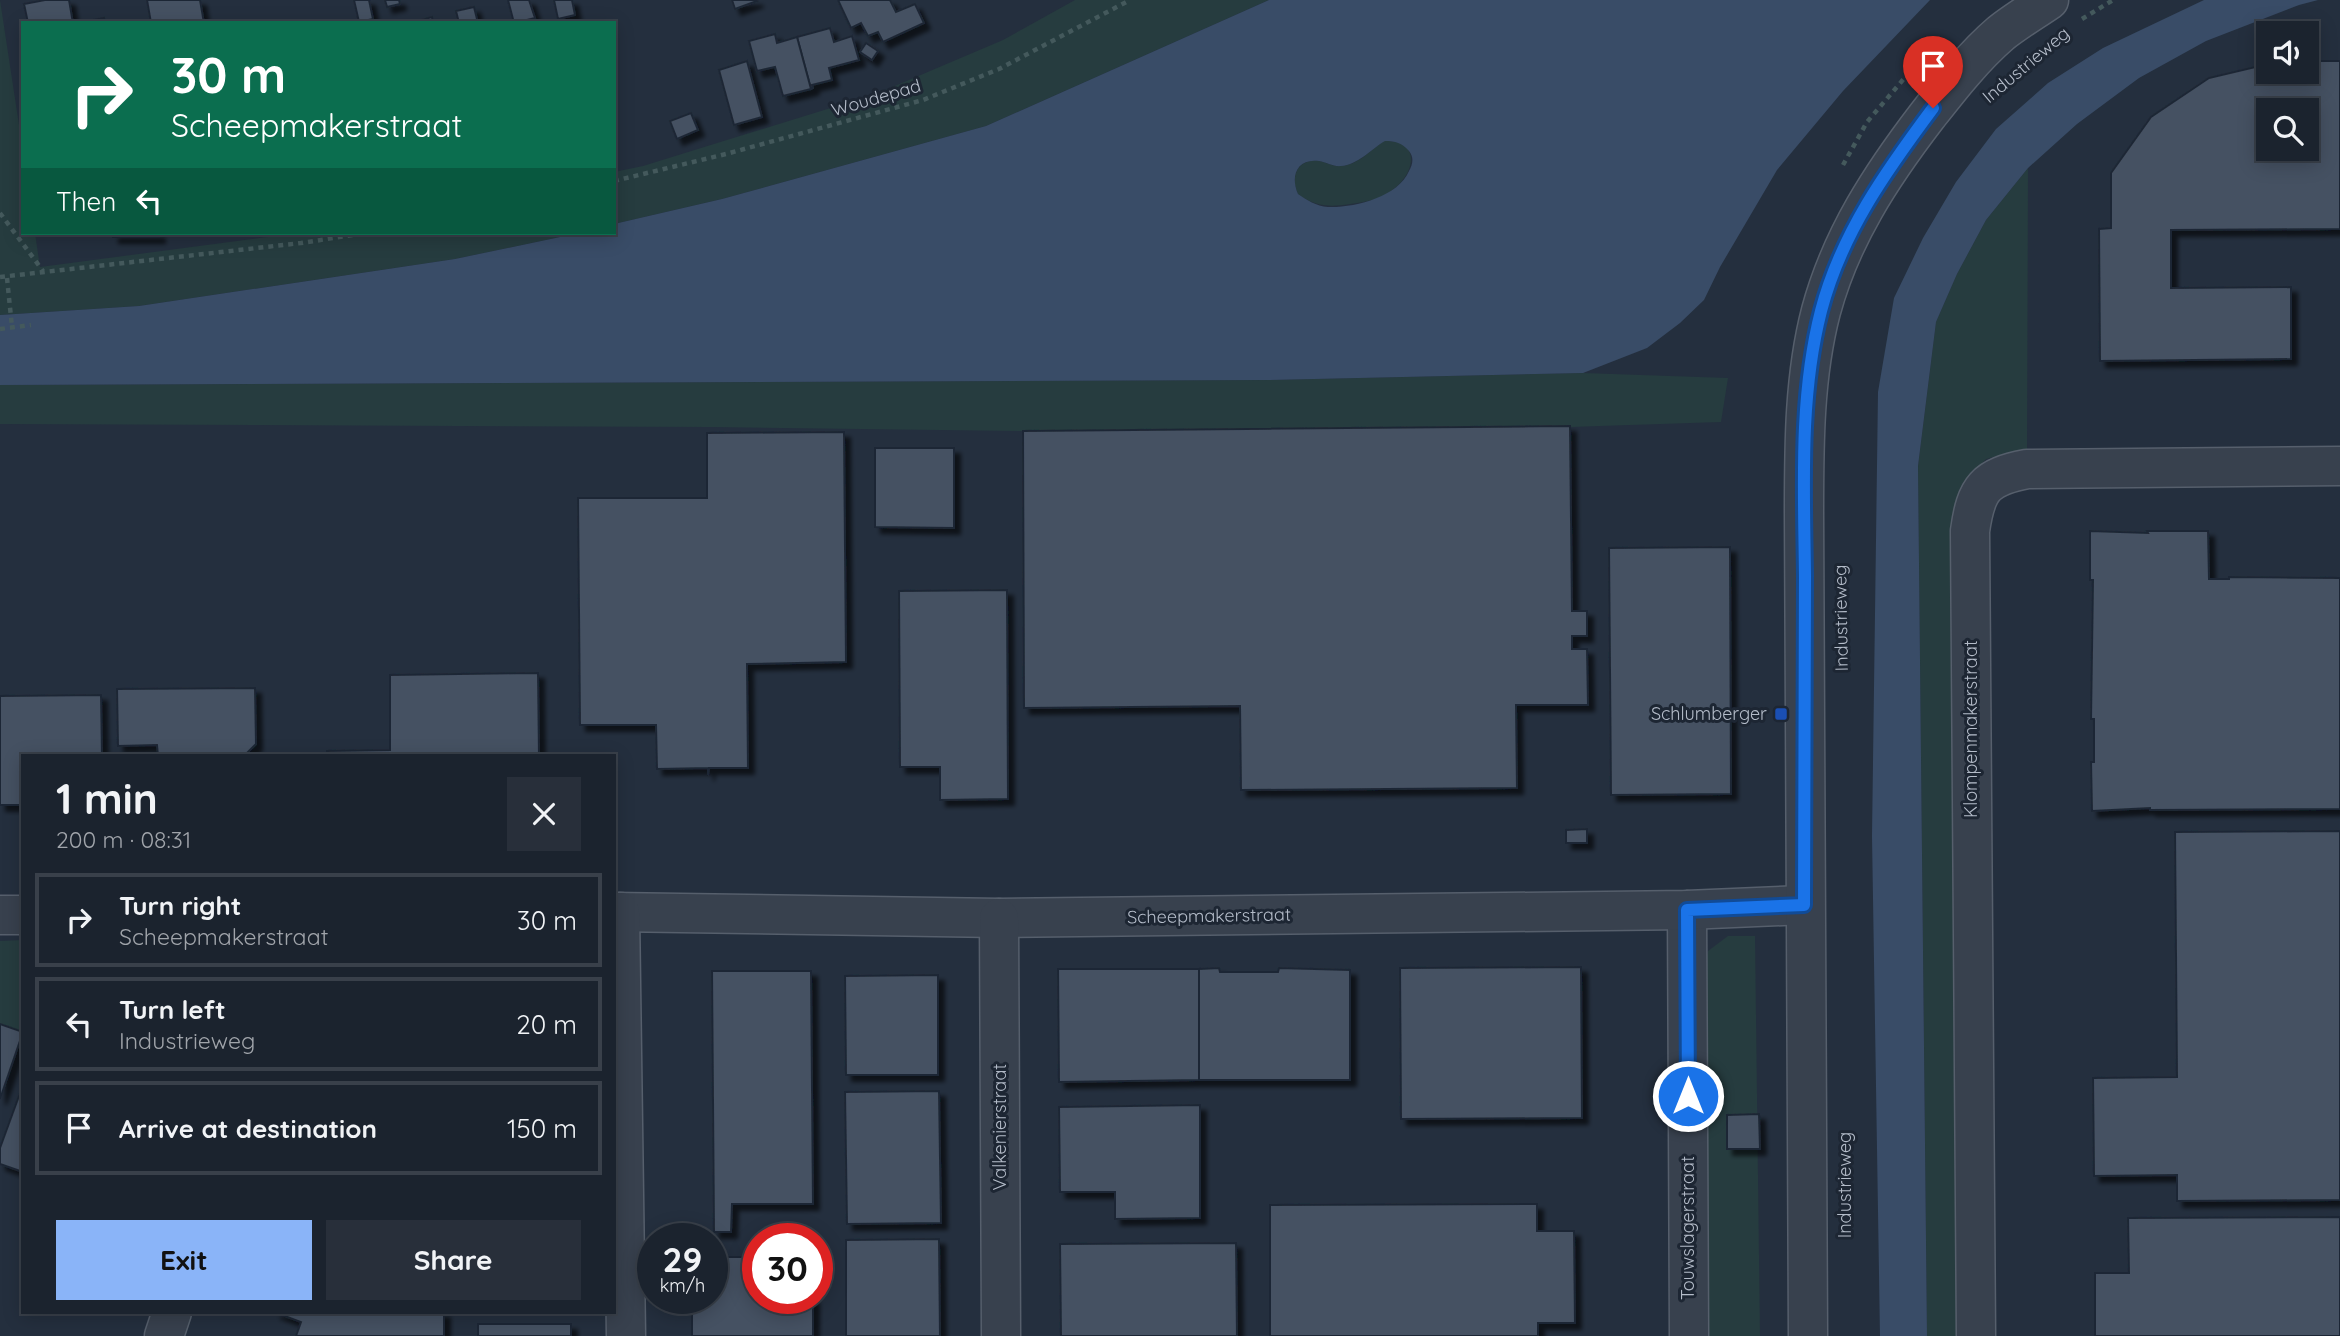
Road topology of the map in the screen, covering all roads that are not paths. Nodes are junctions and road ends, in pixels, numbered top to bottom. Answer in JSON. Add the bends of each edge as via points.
{"nodes":[{"id":1,"x":2064,"y":11,"type":"edge"},
{"id":2,"x":2340,"y":466,"type":"edge"},
{"id":3,"x":1804,"y":905,"type":"junction"},
{"id":4,"x":1687,"y":910,"type":"junction"},
{"id":5,"x":617,"y":912,"type":"edge"},
{"id":6,"x":0,"y":915,"type":"edge"},
{"id":7,"x":21,"y":915,"type":"edge"},
{"id":8,"x":999,"y":918,"type":"junction"},
{"id":9,"x":171,"y":1314,"type":"edge"},
{"id":10,"x":164,"y":1336,"type":"edge"},
{"id":11,"x":626,"y":1336,"type":"edge"},
{"id":12,"x":1001,"y":1336,"type":"edge"},
{"id":13,"x":1689,"y":1336,"type":"edge"},
{"id":14,"x":1808,"y":1336,"type":"edge"},
{"id":15,"x":1976,"y":1336,"type":"edge"}],
"edges":[{"from":1,"to":3,"type":"street","name":"Industrieweg","via":[[2001,33],[1947,90],[1891,163],[1855,222],[1821,311],[1804,449]]},
{"from":2,"to":15,"type":"street","name":"Klompenmakerstraat","via":[[2027,469],[2002,474],[1985,485],[1973,508]]},
{"from":3,"to":4,"type":"street","name":"Scheepmakerstraat"},
{"from":3,"to":14,"type":"street","name":"Industrieweg"},
{"from":4,"to":8,"type":"street","name":"Scheepmakerstraat"},
{"from":4,"to":13,"type":"street","name":"Touwslagerstraat"},
{"from":5,"to":8,"type":"street","name":"Scheepmakerstraat"},
{"from":5,"to":11,"type":"street"},
{"from":6,"to":7,"type":"street"},
{"from":8,"to":12,"type":"street","name":"Valkenierstraat"},
{"from":9,"to":10,"type":"street"}]}
